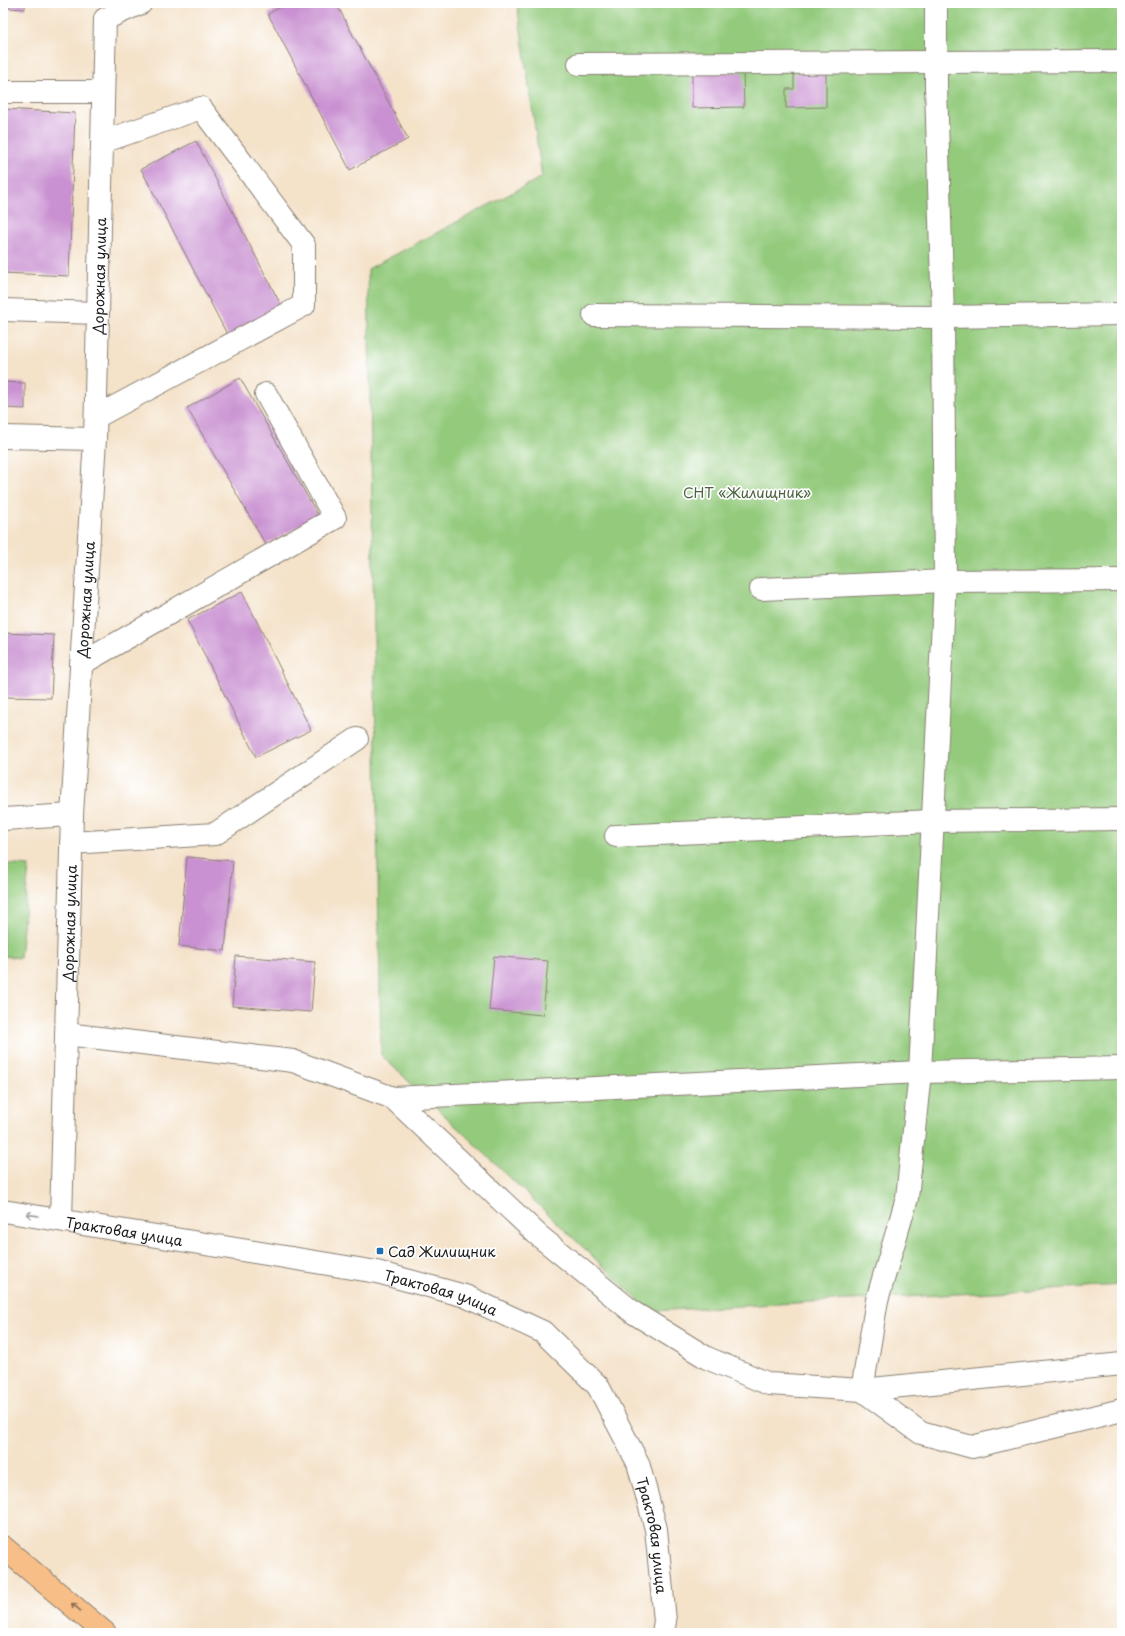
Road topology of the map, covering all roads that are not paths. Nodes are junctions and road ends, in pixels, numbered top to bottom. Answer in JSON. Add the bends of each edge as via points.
{"nodes":[{"id":1,"x":141,"y":3,"type":"edge"},
{"id":2,"x":936,"y":3,"type":"edge"},
{"id":3,"x":1122,"y":61,"type":"edge"},
{"id":4,"x":936,"y":62,"type":"junction"},
{"id":5,"x":578,"y":64,"type":"dead end"},
{"id":6,"x":3,"y":92,"type":"edge"},
{"id":7,"x":103,"y":92,"type":"junction"},
{"id":8,"x":102,"y":142,"type":"junction"},
{"id":9,"x":3,"y":310,"type":"edge"},
{"id":10,"x":98,"y":313,"type":"junction"},
{"id":11,"x":1122,"y":314,"type":"edge"},
{"id":12,"x":594,"y":315,"type":"dead end"},
{"id":13,"x":943,"y":317,"type":"junction"},
{"id":14,"x":266,"y":394,"type":"dead end"},
{"id":15,"x":96,"y":417,"type":"junction"},
{"id":16,"x":3,"y":437,"type":"edge"},
{"id":17,"x":95,"y":439,"type":"junction"},
{"id":18,"x":1122,"y":580,"type":"edge"},
{"id":19,"x":945,"y":581,"type":"junction"},
{"id":20,"x":761,"y":589,"type":"dead end"},
{"id":21,"x":81,"y":664,"type":"junction"},
{"id":22,"x":356,"y":739,"type":"dead end"},
{"id":23,"x":72,"y":816,"type":"junction"},
{"id":24,"x":3,"y":819,"type":"edge"},
{"id":25,"x":1122,"y":819,"type":"edge"},
{"id":26,"x":932,"y":821,"type":"junction"},
{"id":27,"x":616,"y":836,"type":"dead end"},
{"id":28,"x":71,"y":843,"type":"junction"},
{"id":29,"x":66,"y":1034,"type":"junction"},
{"id":30,"x":1122,"y":1068,"type":"edge"},
{"id":31,"x":920,"y":1072,"type":"junction"},
{"id":32,"x":393,"y":1098,"type":"junction"},
{"id":33,"x":3,"y":1211,"type":"edge"},
{"id":34,"x":61,"y":1220,"type":"junction"},
{"id":35,"x":1122,"y":1364,"type":"edge"},
{"id":36,"x":862,"y":1390,"type":"junction"},
{"id":37,"x":1122,"y":1410,"type":"edge"},
{"id":38,"x":3,"y":1547,"type":"edge"},
{"id":39,"x":105,"y":1633,"type":"edge"},
{"id":40,"x":663,"y":1633,"type":"edge"}],
"edges":[{"from":1,"to":7,"type":"street","name":"Дорожная улица","via":[[105,19]]},
{"from":2,"to":4,"type":"street"},
{"from":3,"to":4,"type":"street"},
{"from":4,"to":5,"type":"street"},
{"from":4,"to":13,"type":"street"},
{"from":6,"to":7,"type":"street"},
{"from":7,"to":8,"type":"street","name":"Дорожная улица"},
{"from":8,"to":10,"type":"street","name":"Дорожная улица"},
{"from":8,"to":15,"type":"street","via":[[201,108],[304,245],[304,305]]},
{"from":9,"to":10,"type":"street"},
{"from":10,"to":15,"type":"street","name":"Дорожная улица"},
{"from":11,"to":13,"type":"street"},
{"from":12,"to":13,"type":"street"},
{"from":13,"to":19,"type":"street"},
{"from":14,"to":21,"type":"street","via":[[335,518]]},
{"from":15,"to":17,"type":"street","name":"Дорожная улица"},
{"from":16,"to":17,"type":"street"},
{"from":17,"to":21,"type":"street","name":"Дорожная улица"},
{"from":18,"to":19,"type":"street"},
{"from":19,"to":20,"type":"street"},
{"from":19,"to":26,"type":"street"},
{"from":21,"to":23,"type":"street","name":"Дорожная улица"},
{"from":22,"to":28,"type":"street","via":[[215,834]]},
{"from":23,"to":24,"type":"street"},
{"from":23,"to":28,"type":"street","name":"Дорожная улица"},
{"from":25,"to":26,"type":"street"},
{"from":26,"to":27,"type":"street"},
{"from":26,"to":31,"type":"street"},
{"from":28,"to":29,"type":"street","name":"Дорожная улица"},
{"from":29,"to":32,"type":"street","via":[[293,1061]]},
{"from":29,"to":34,"type":"street","name":"Дорожная улица"},
{"from":30,"to":31,"type":"street"},
{"from":31,"to":32,"type":"street"},
{"from":31,"to":36,"type":"street","via":[[908,1198],[877,1300]]},
{"from":32,"to":36,"type":"street","via":[[538,1235],[634,1313],[707,1358],[769,1384]]},
{"from":34,"to":33,"type":"street","name":"Трактовая улица","one_way":true},
{"from":34,"to":40,"type":"street","name":"Трактовая улица","via":[[377,1272],[465,1296],[543,1332],[598,1386],[638,1463],[656,1528],[665,1621]]},
{"from":35,"to":36,"type":"street"},
{"from":36,"to":37,"type":"street","via":[[921,1433],[972,1447]]},
{"from":39,"to":38,"type":"main road","one_way":true}]}
